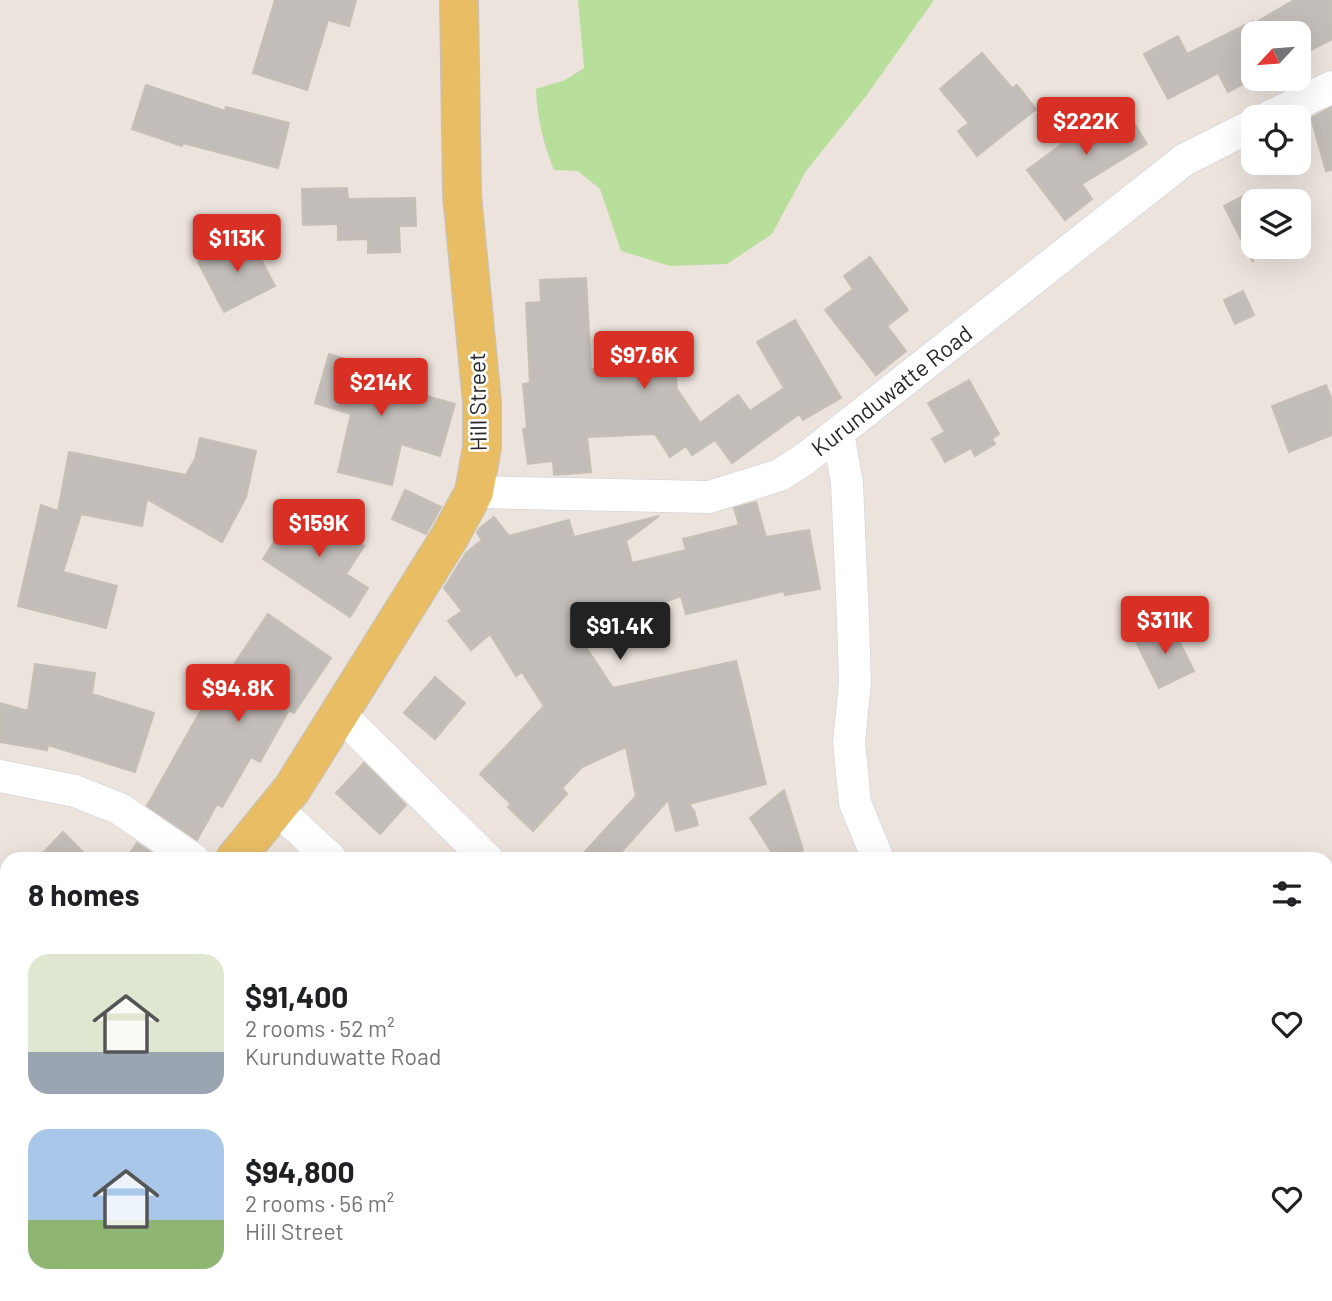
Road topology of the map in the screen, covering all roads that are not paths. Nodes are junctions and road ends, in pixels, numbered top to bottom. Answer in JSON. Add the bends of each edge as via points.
{"nodes":[{"id":1,"x":459,"y":0,"type":"edge"},
{"id":2,"x":1332,"y":86,"type":"edge"},
{"id":3,"x":1293,"y":105,"type":"edge"},
{"id":4,"x":1241,"y":131,"type":"edge"},
{"id":5,"x":838,"y":433,"type":"junction"},
{"id":6,"x":474,"y":492,"type":"junction"},
{"id":7,"x":338,"y":713,"type":"junction"},
{"id":8,"x":0,"y":776,"type":"edge"},
{"id":9,"x":276,"y":808,"type":"junction"},
{"id":10,"x":183,"y":852,"type":"edge"},
{"id":11,"x":241,"y":852,"type":"edge"},
{"id":12,"x":323,"y":852,"type":"edge"},
{"id":13,"x":480,"y":852,"type":"edge"},
{"id":14,"x":875,"y":852,"type":"edge"}],
"edges":[{"from":1,"to":6,"type":"main road","name":"Hill Street","via":[[462,195],[482,401],[482,447]]},
{"from":2,"to":3,"type":"street"},
{"from":4,"to":5,"type":"street","name":"Kurunduwatte Road","via":[[1184,160]]},
{"from":5,"to":6,"type":"street","name":"Kurunduwatte Road","via":[[780,475],[709,496]]},
{"from":5,"to":14,"type":"street","via":[[847,483],[854,645],[849,742],[855,803]]},
{"from":6,"to":7,"type":"main road","name":"Hill Street"},
{"from":7,"to":9,"type":"main road","name":"Hill Street"},
{"from":7,"to":13,"type":"street"},
{"from":8,"to":10,"type":"street","via":[[75,791],[120,808]]},
{"from":9,"to":11,"type":"main road","name":"Hill Street"},
{"from":9,"to":12,"type":"street"}]}
